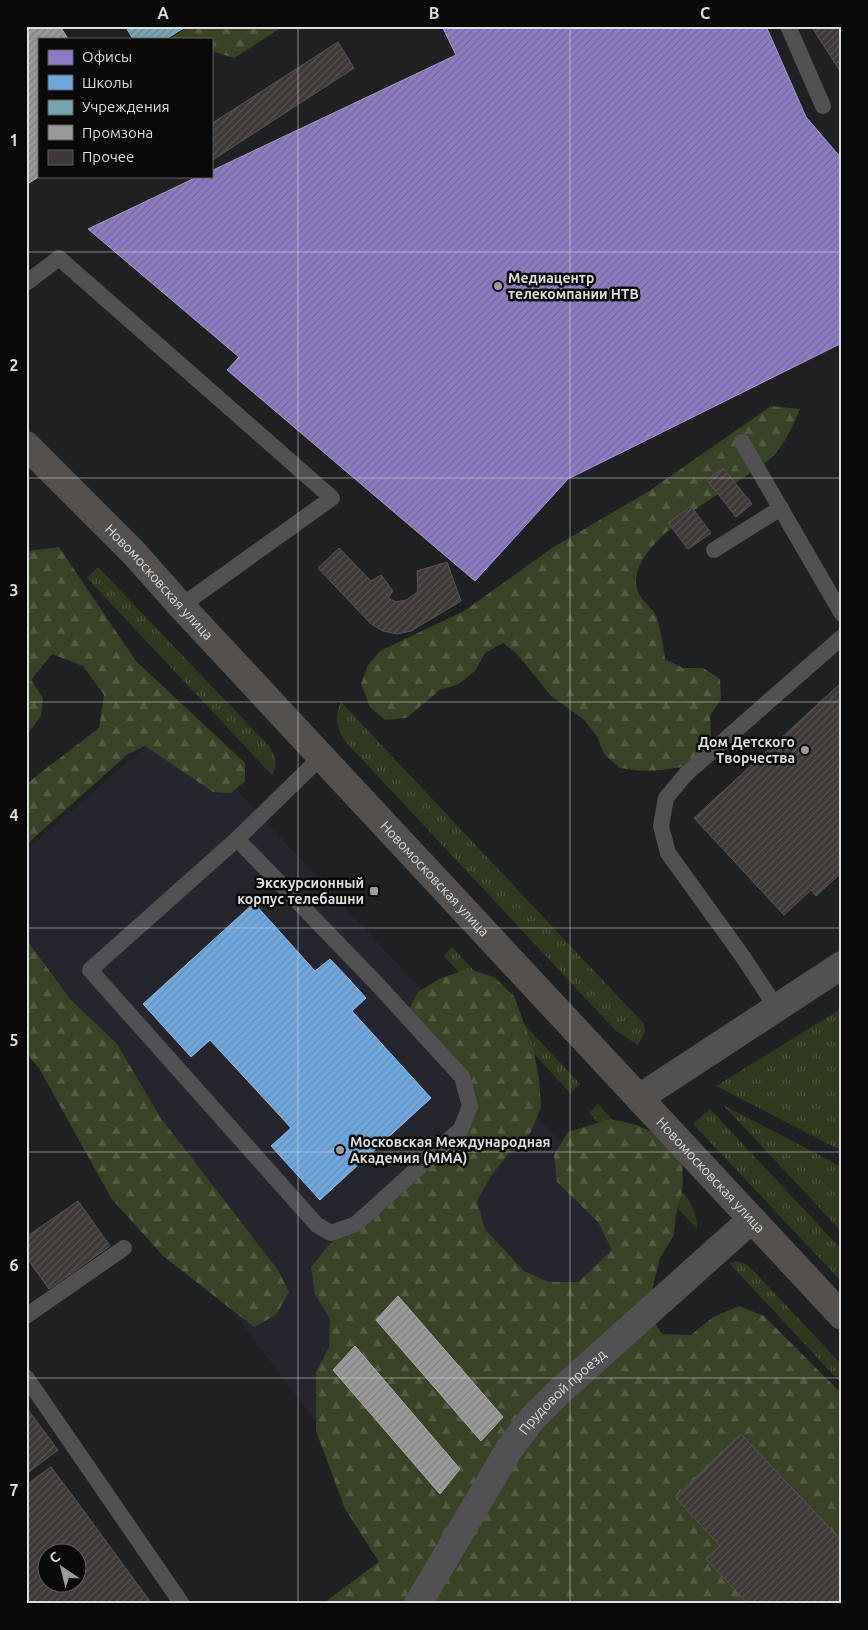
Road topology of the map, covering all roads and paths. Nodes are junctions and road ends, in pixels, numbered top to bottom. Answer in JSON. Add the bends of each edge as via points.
{"nodes":[{"id":1,"x":788,"y":26,"type":"edge"},
{"id":2,"x":824,"y":106,"type":"dead end"},
{"id":3,"x":26,"y":283,"type":"edge"},
{"id":4,"x":742,"y":442,"type":"dead end"},
{"id":5,"x":26,"y":445,"type":"edge"},
{"id":6,"x":781,"y":508,"type":"junction"},
{"id":7,"x":714,"y":550,"type":"dead end"},
{"id":8,"x":181,"y":606,"type":"junction"},
{"id":9,"x":842,"y":614,"type":"edge"},
{"id":10,"x":842,"y":637,"type":"edge"},
{"id":11,"x":321,"y":756,"type":"junction"},
{"id":12,"x":237,"y":839,"type":"junction"},
{"id":13,"x":842,"y":965,"type":"edge"},
{"id":14,"x":776,"y":1007,"type":"junction"},
{"id":15,"x":639,"y":1098,"type":"junction"},
{"id":16,"x":752,"y":1219,"type":"junction"},
{"id":17,"x":124,"y":1248,"type":"dead end"},
{"id":18,"x":26,"y":1316,"type":"edge"},
{"id":19,"x":842,"y":1316,"type":"edge"},
{"id":20,"x":26,"y":1377,"type":"edge"},
{"id":21,"x":182,"y":1604,"type":"edge"},
{"id":22,"x":418,"y":1604,"type":"edge"}],
"edges":[{"from":1,"to":2,"type":"lane"},
{"from":3,"to":8,"type":"lane","via":[[60,258],[332,498]]},
{"from":4,"to":6,"type":"lane"},
{"from":5,"to":8,"type":"main road","name":"Новомосковская улица","via":[[133,552]]},
{"from":6,"to":7,"type":"lane"},
{"from":6,"to":9,"type":"lane"},
{"from":8,"to":11,"type":"main road","name":"Новомосковская улица"},
{"from":10,"to":14,"type":"lane","via":[[686,774],[666,798],[661,826],[668,853]]},
{"from":11,"to":12,"type":"lane"},
{"from":11,"to":15,"type":"main road","name":"Новомосковская улица"},
{"from":12,"to":12,"type":"lane","via":[[462,1077],[470,1106],[461,1129],[356,1224],[331,1233],[317,1225],[90,970]]},
{"from":13,"to":14,"type":"street"},
{"from":14,"to":15,"type":"street"},
{"from":15,"to":16,"type":"main road","name":"Новомосковская улица"},
{"from":16,"to":19,"type":"main road","name":"Новомосковская улица"},
{"from":16,"to":22,"type":"street","name":"Прудовой проезд","via":[[532,1419],[508,1451]]},
{"from":17,"to":18,"type":"lane"},
{"from":20,"to":21,"type":"lane"}]}
